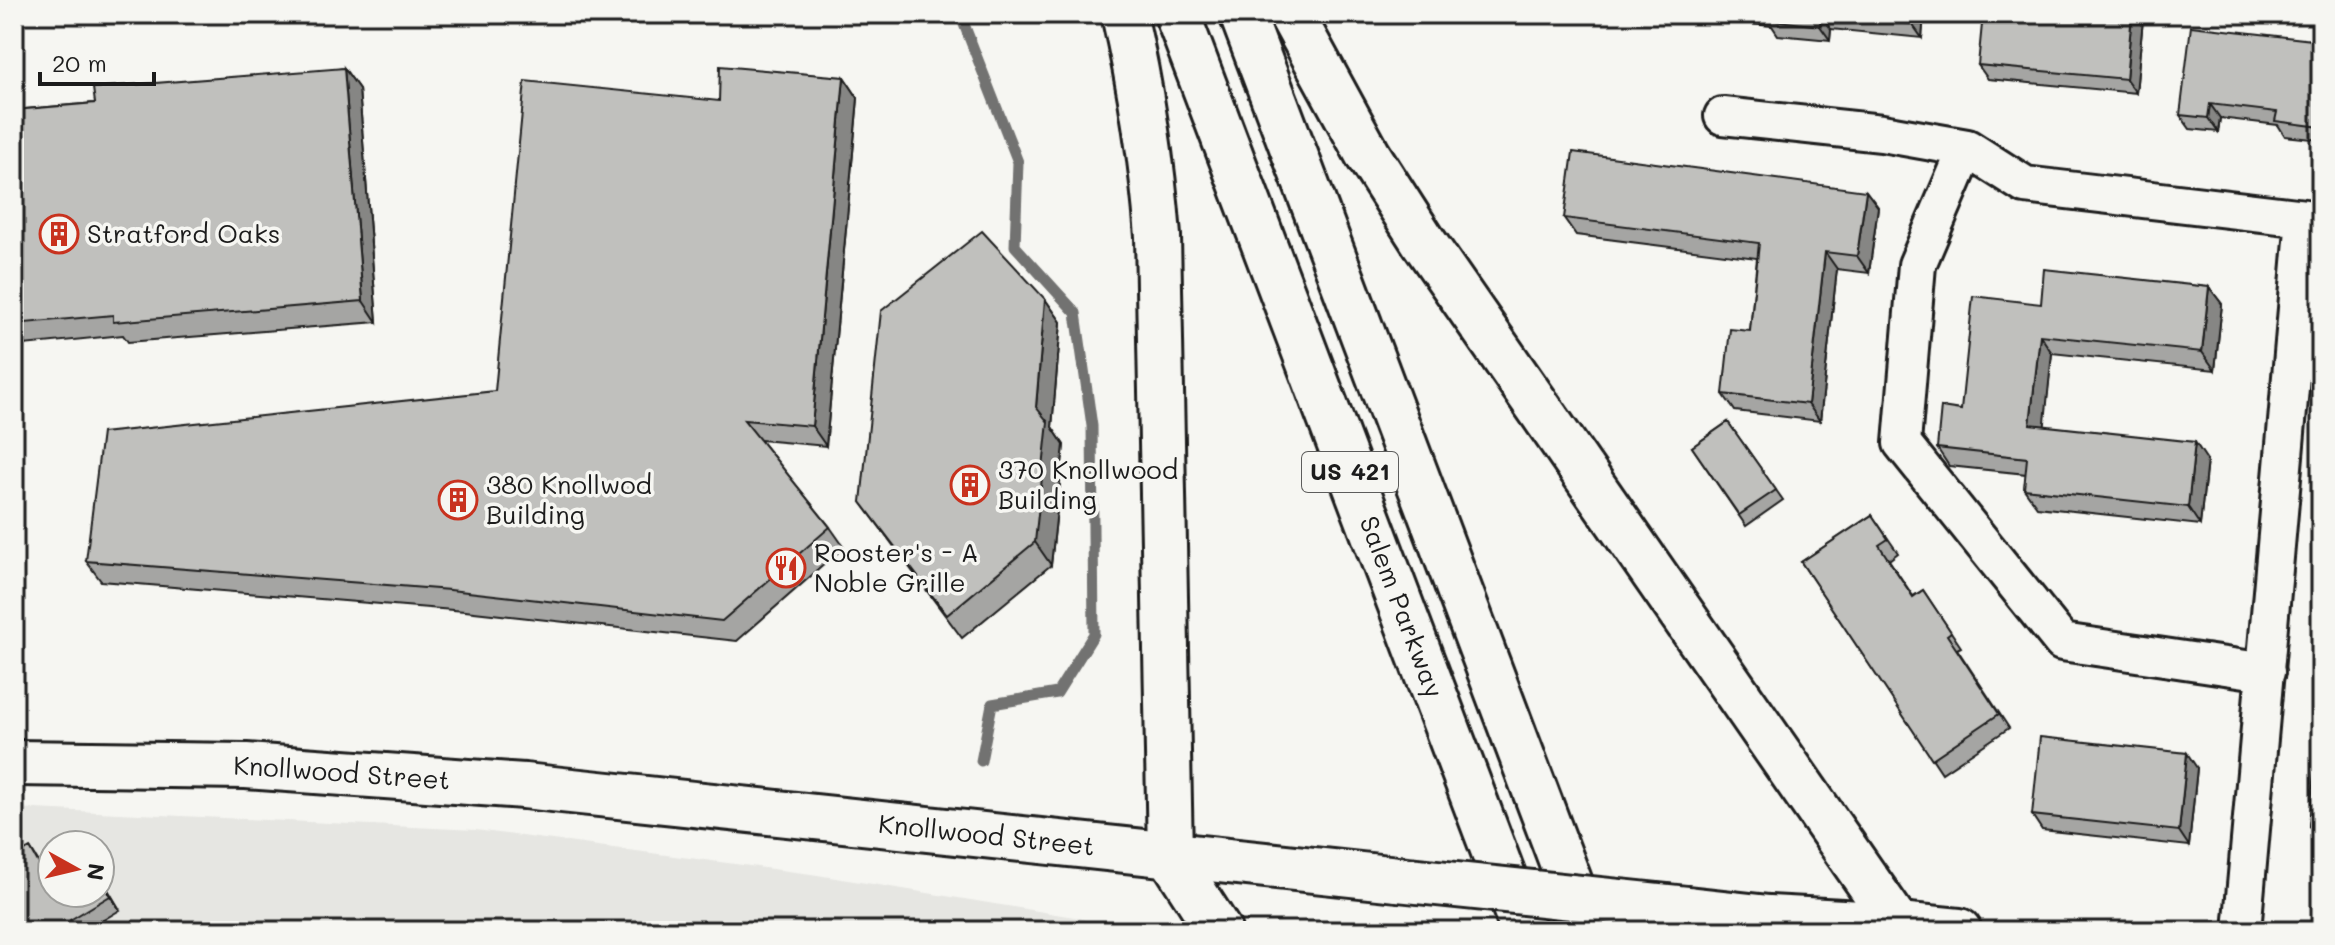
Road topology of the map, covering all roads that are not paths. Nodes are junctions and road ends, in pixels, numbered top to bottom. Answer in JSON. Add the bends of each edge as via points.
{"nodes":[{"id":1,"x":1124,"y":14,"type":"edge"},
{"id":2,"x":1177,"y":14,"type":"edge"},
{"id":3,"x":1242,"y":14,"type":"edge"},
{"id":4,"x":1291,"y":14,"type":"edge"},
{"id":5,"x":1723,"y":116,"type":"dead end"},
{"id":6,"x":1967,"y":148,"type":"junction"},
{"id":7,"x":2266,"y":672,"type":"junction"},
{"id":8,"x":14,"y":763,"type":"edge"},
{"id":9,"x":1170,"y":855,"type":"junction"},
{"id":10,"x":1898,"y":928,"type":"edge"},
{"id":11,"x":1219,"y":931,"type":"edge"},
{"id":12,"x":1524,"y":931,"type":"edge"},
{"id":13,"x":1588,"y":931,"type":"edge"},
{"id":14,"x":1959,"y":931,"type":"edge"},
{"id":15,"x":2242,"y":931,"type":"edge"}],
"edges":[{"from":1,"to":9,"type":"main road","via":[[1142,96],[1158,236]]},
{"from":2,"to":12,"type":"main road","name":"Salem Parkway","number":"US 421"},
{"from":3,"to":13,"type":"main road","number":"US 421"},
{"from":4,"to":10,"type":"main road","via":[[1368,155],[1423,241]]},
{"from":5,"to":6,"type":"street"},
{"from":6,"to":7,"type":"street","via":[[1917,265],[1902,443],[2062,642]]},
{"from":6,"to":7,"type":"street","via":[[2025,185],[2305,218]]},
{"from":7,"to":15,"type":"street"},
{"from":8,"to":9,"type":"main road","name":"Knollwood Street","via":[[246,766],[524,786]]},
{"from":9,"to":10,"type":"main road","name":"Knollwood Street","bridge":true},
{"from":9,"to":11,"type":"main road"},
{"from":10,"to":14,"type":"main road","name":"Knollwood Street"}]}
